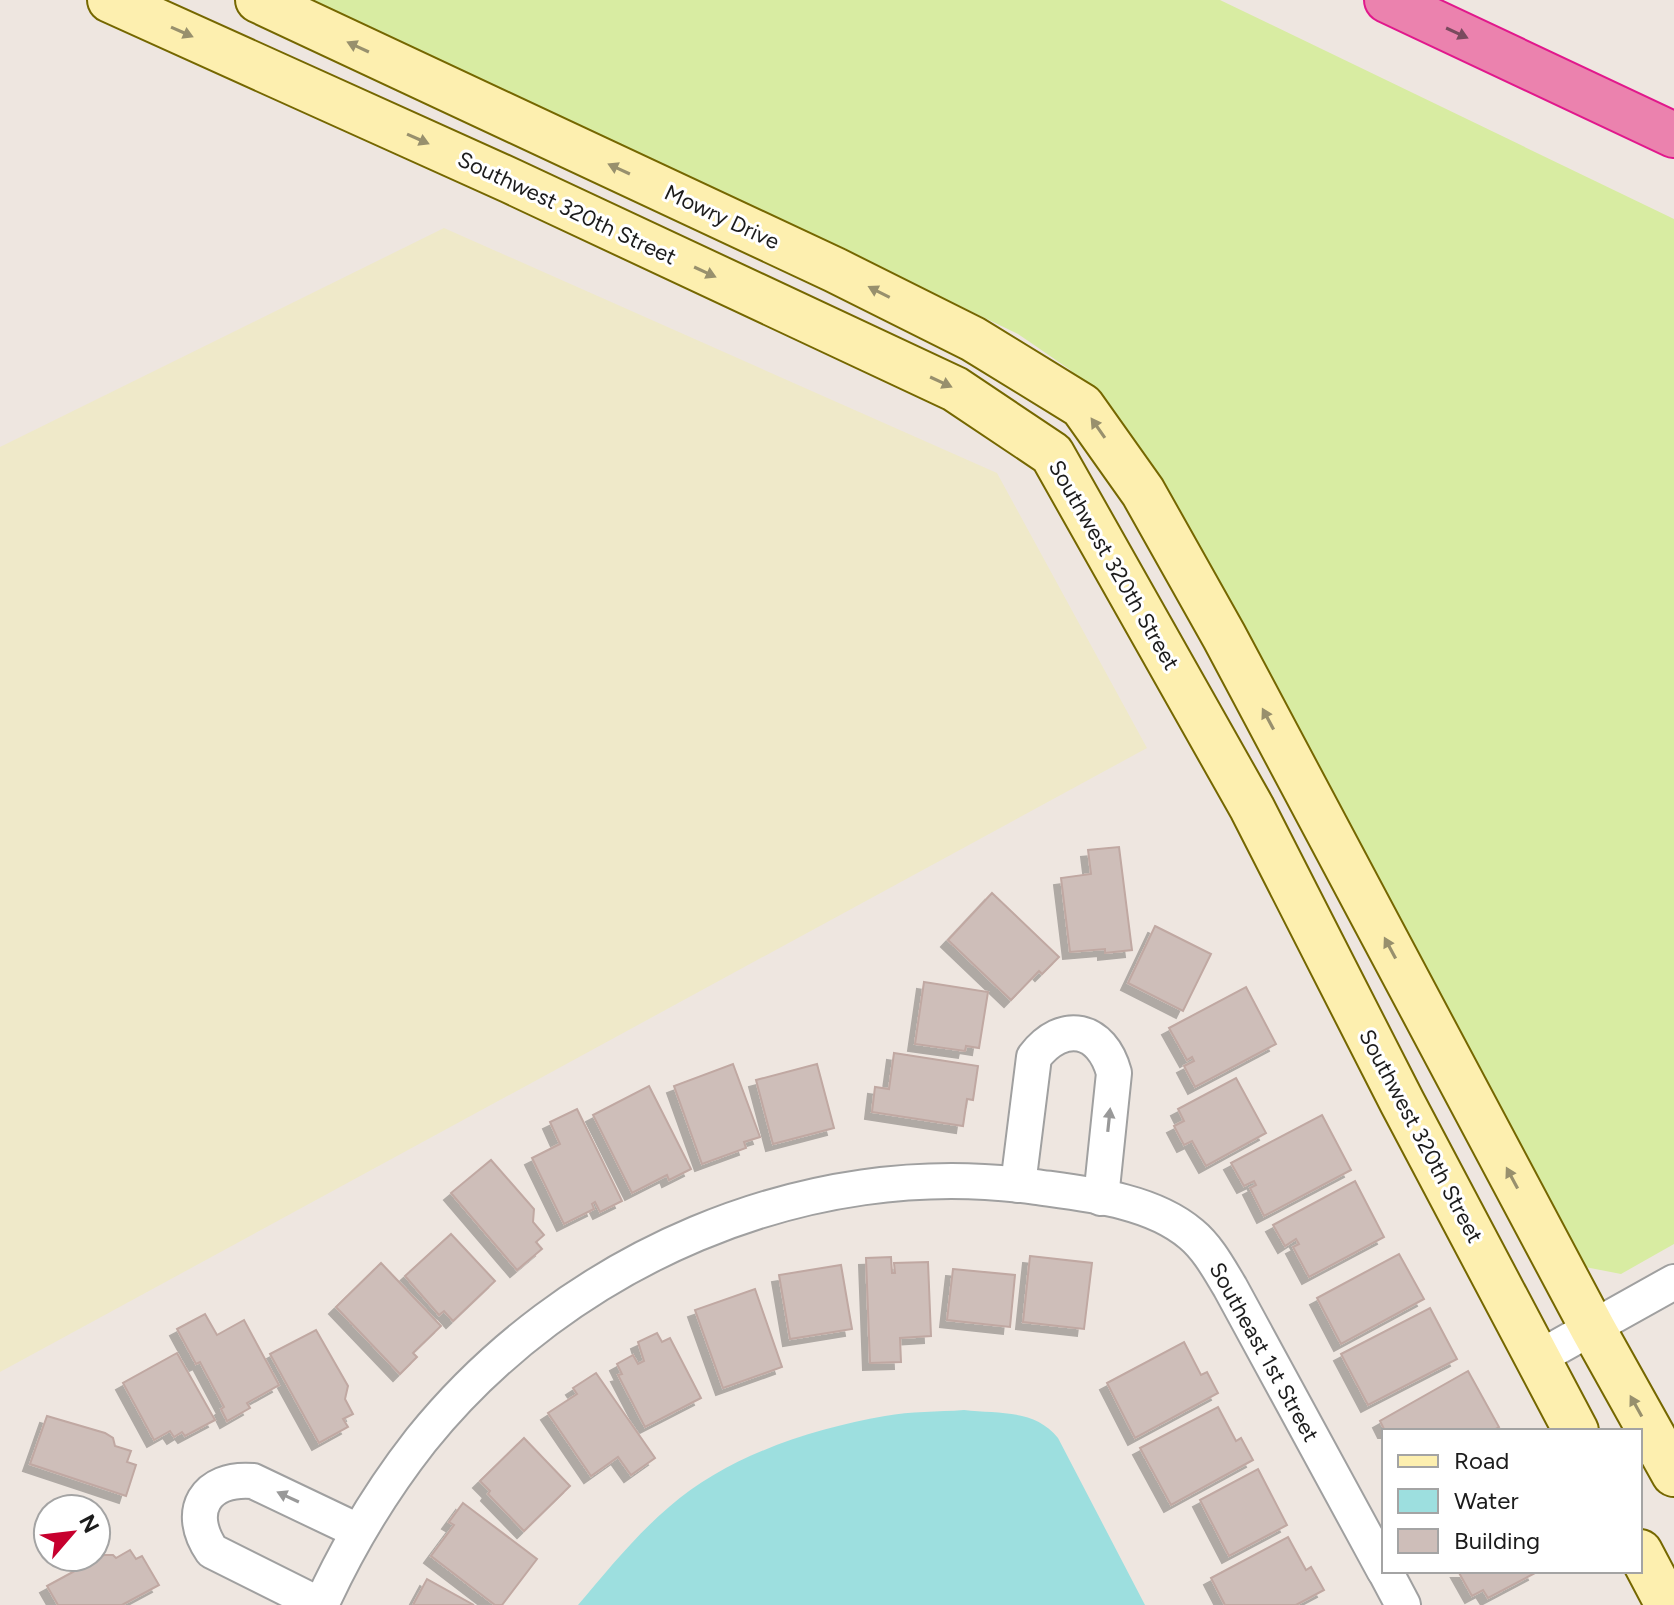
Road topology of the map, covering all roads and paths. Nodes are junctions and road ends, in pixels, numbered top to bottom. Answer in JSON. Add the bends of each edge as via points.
{"nodes":[{"id":1,"x":110,"y":0,"type":"edge"},
{"id":2,"x":258,"y":0,"type":"edge"},
{"id":3,"x":1387,"y":0,"type":"edge"},
{"id":4,"x":1674,"y":135,"type":"edge"},
{"id":5,"x":1030,"y":1186,"type":"junction"},
{"id":6,"x":1101,"y":1198,"type":"junction"},
{"id":7,"x":1674,"y":1282,"type":"edge"},
{"id":8,"x":1593,"y":1329,"type":"junction"},
{"id":9,"x":1538,"y":1358,"type":"junction"},
{"id":10,"x":1575,"y":1429,"type":"edge"},
{"id":11,"x":1674,"y":1474,"type":"edge"},
{"id":12,"x":358,"y":1531,"type":"junction"},
{"id":13,"x":1642,"y":1556,"type":"edge"},
{"id":14,"x":1382,"y":1566,"type":"edge"},
{"id":15,"x":1386,"y":1573,"type":"edge"},
{"id":16,"x":320,"y":1605,"type":"edge"},
{"id":17,"x":1403,"y":1605,"type":"edge"},
{"id":18,"x":1668,"y":1605,"type":"edge"}],
"edges":[{"from":1,"to":9,"type":"street","name":"Southwest 320th Street","one_way":true,"via":[[955,389],[1052,454],[1252,808]]},
{"from":8,"to":2,"type":"street","name":"Mowry Drive","one_way":true,"via":[[1224,636],[1143,492],[1082,406],[973,339],[835,270]]},
{"from":3,"to":4,"type":"highway","one_way":true},
{"from":5,"to":6,"type":"street","name":"Southeast 1st Street"},
{"from":6,"to":5,"type":"street","one_way":true,"via":[[1114,1073],[1109,1055],[1081,1033],[1045,1042],[1034,1057]]},
{"from":5,"to":12,"type":"street","name":"Southeast 1st Street","via":[[934,1181],[817,1196],[712,1228],[615,1272],[517,1343],[463,1394],[422,1439]]},
{"from":6,"to":14,"type":"street","name":"Southeast 1st Street","via":[[1173,1222],[1210,1254]]},
{"from":7,"to":8,"type":"street"},
{"from":8,"to":9,"type":"street"},
{"from":11,"to":8,"type":"street","one_way":true},
{"from":9,"to":10,"type":"street","name":"Southwest 320th Street"},
{"from":12,"to":16,"type":"street","name":"Southeast 1st Street"},
{"from":12,"to":16,"type":"street","one_way":true,"via":[[253,1481],[234,1479],[217,1486],[204,1500],[201,1536],[212,1551]]},
{"from":13,"to":18,"type":"street"},
{"from":15,"to":17,"type":"street","name":"Southeast 1st Street"}]}
